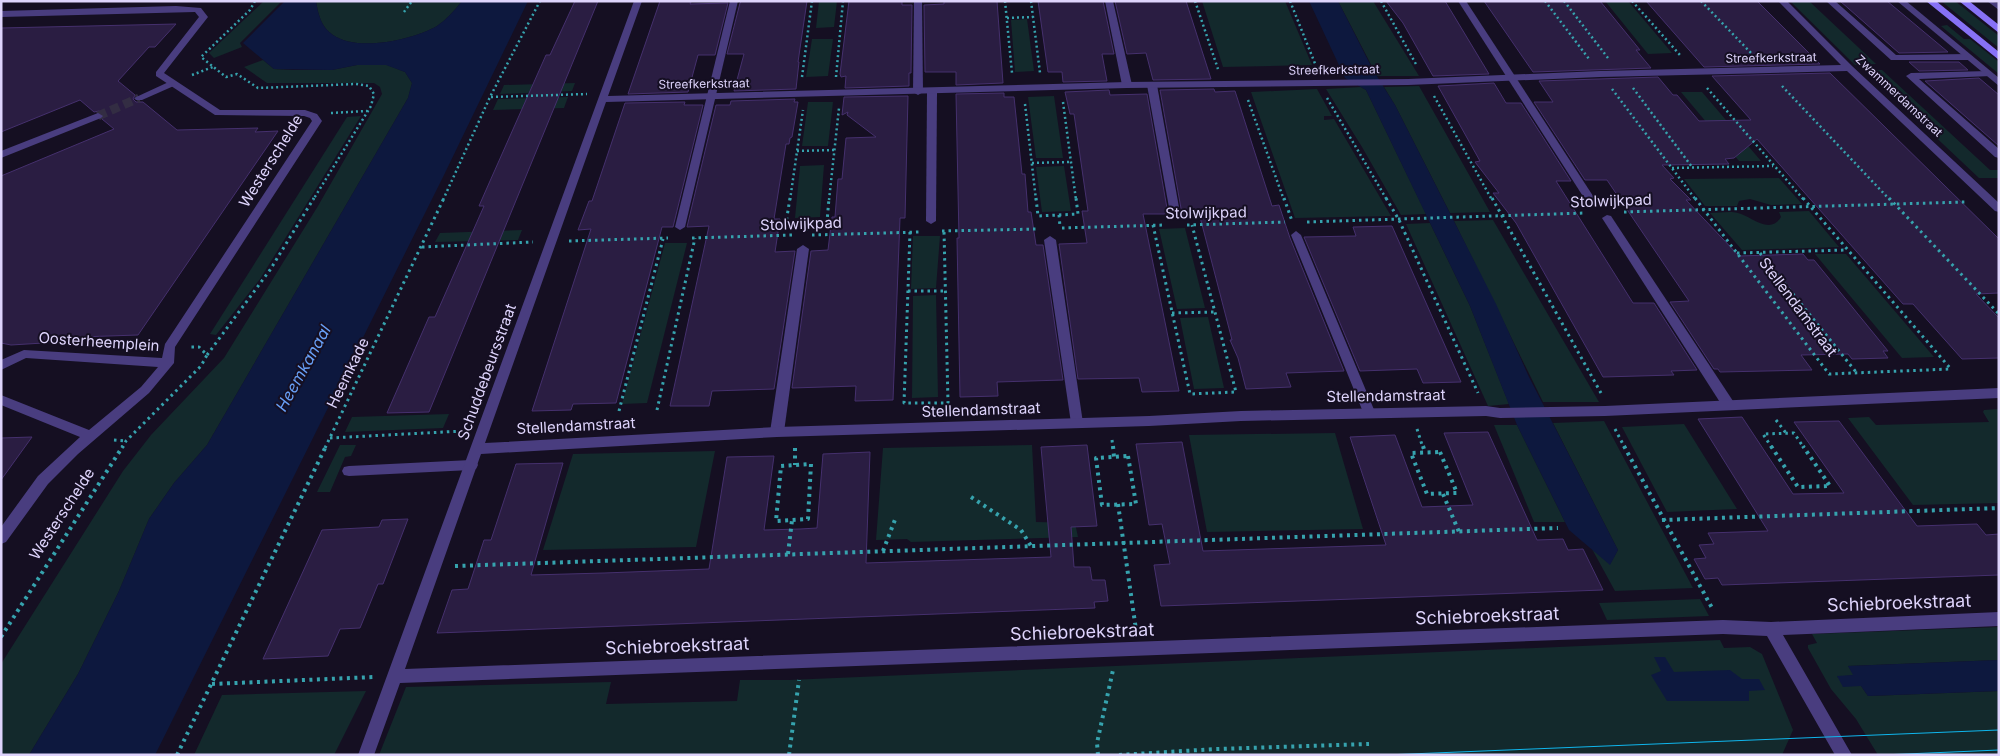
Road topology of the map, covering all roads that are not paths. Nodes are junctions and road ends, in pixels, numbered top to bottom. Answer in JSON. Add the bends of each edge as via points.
{"nodes":[{"id":1,"x":139,"y":1,"type":"edge"},
{"id":2,"x":638,"y":1,"type":"edge"},
{"id":3,"x":734,"y":1,"type":"edge"},
{"id":4,"x":918,"y":1,"type":"edge"},
{"id":5,"x":1110,"y":1,"type":"edge"},
{"id":6,"x":1462,"y":1,"type":"edge"},
{"id":7,"x":1782,"y":1,"type":"edge"},
{"id":8,"x":1830,"y":1,"type":"edge"},
{"id":9,"x":1901,"y":1,"type":"edge"},
{"id":10,"x":1930,"y":1,"type":"edge"},
{"id":11,"x":1963,"y":1,"type":"edge"},
{"id":12,"x":1991,"y":1,"type":"edge"},
{"id":13,"x":1999,"y":7,"type":"edge"},
{"id":14,"x":129,"y":10,"type":"junction"},
{"id":15,"x":1,"y":14,"type":"edge"},
{"id":16,"x":1999,"y":30,"type":"edge"},
{"id":17,"x":1968,"y":57,"type":"junction"},
{"id":18,"x":1999,"y":58,"type":"edge"},
{"id":19,"x":1850,"y":68,"type":"junction"},
{"id":20,"x":1988,"y":74,"type":"junction"},
{"id":21,"x":1512,"y":79,"type":"junction"},
{"id":22,"x":173,"y":83,"type":"junction"},
{"id":23,"x":1999,"y":83,"type":"edge"},
{"id":24,"x":1128,"y":85,"type":"junction"},
{"id":25,"x":1152,"y":85,"type":"junction"},
{"id":26,"x":918,"y":92,"type":"junction"},
{"id":27,"x":932,"y":92,"type":"junction"},
{"id":28,"x":604,"y":96,"type":"junction"},
{"id":29,"x":710,"y":96,"type":"junction"},
{"id":30,"x":139,"y":98,"type":"tunnel mouth"},
{"id":31,"x":98,"y":116,"type":"tunnel mouth"},
{"id":32,"x":1,"y":155,"type":"edge"},
{"id":33,"x":1999,"y":155,"type":"edge"},
{"id":34,"x":1590,"y":199,"type":"dead end"},
{"id":35,"x":1999,"y":209,"type":"edge"},
{"id":36,"x":1175,"y":213,"type":"dead end"},
{"id":37,"x":1613,"y":215,"type":"road end"},
{"id":38,"x":931,"y":221,"type":"dead end"},
{"id":39,"x":680,"y":227,"type":"dead end"},
{"id":40,"x":1053,"y":234,"type":"road end"},
{"id":41,"x":1296,"y":235,"type":"dead end"},
{"id":42,"x":803,"y":249,"type":"dead end"},
{"id":43,"x":168,"y":363,"type":"junction"},
{"id":44,"x":1,"y":366,"type":"edge"},
{"id":45,"x":1999,"y":393,"type":"edge"},
{"id":46,"x":1,"y":400,"type":"edge"},
{"id":47,"x":1728,"y":404,"type":"junction"},
{"id":48,"x":1370,"y":412,"type":"junction"},
{"id":49,"x":1077,"y":423,"type":"junction"},
{"id":50,"x":778,"y":432,"type":"junction"},
{"id":51,"x":90,"y":436,"type":"junction"},
{"id":52,"x":477,"y":449,"type":"junction"},
{"id":53,"x":471,"y":465,"type":"junction"},
{"id":54,"x":349,"y":472,"type":"dead end"},
{"id":55,"x":1,"y":538,"type":"edge"},
{"id":56,"x":1999,"y":619,"type":"edge"},
{"id":57,"x":1770,"y":629,"type":"junction"},
{"id":58,"x":395,"y":676,"type":"junction"},
{"id":59,"x":366,"y":755,"type":"edge"},
{"id":60,"x":1844,"y":755,"type":"edge"}],
"edges":[{"from":1,"to":14,"type":"street"},
{"from":2,"to":28,"type":"street","name":"Schuddebeursstraat"},
{"from":3,"to":29,"type":"street"},
{"from":4,"to":26,"type":"street"},
{"from":5,"to":24,"type":"street"},
{"from":6,"to":21,"type":"street"},
{"from":7,"to":19,"type":"street","name":"Zwammerdamstraat"},
{"from":8,"to":17,"type":"street","via":[[1894,58]]},
{"from":9,"to":17,"type":"street"},
{"from":10,"to":18,"type":"main road"},
{"from":11,"to":16,"type":"main road"},
{"from":12,"to":13,"type":"street"},
{"from":14,"to":15,"type":"street"},
{"from":14,"to":22,"type":"street","name":"Westerschelde","via":[[198,10],[204,17],[159,74]]},
{"from":17,"to":20,"type":"street"},
{"from":19,"to":21,"type":"street","name":"Streefkerkstraat"},
{"from":19,"to":35,"type":"street","name":"Zwammerdamstraat"},
{"from":20,"to":23,"type":"street"},
{"from":20,"to":33,"type":"street","via":[[1911,76]]},
{"from":21,"to":25,"type":"street","name":"Streefkerkstraat"},
{"from":21,"to":34,"type":"street"},
{"from":22,"to":30,"type":"street"},
{"from":22,"to":43,"type":"street","name":"Westerschelde","via":[[218,113],[305,112],[317,121],[169,348]]},
{"from":24,"to":25,"type":"street","name":"Streefkerkstraat"},
{"from":24,"to":27,"type":"street","name":"Streefkerkstraat"},
{"from":25,"to":36,"type":"street"},
{"from":26,"to":27,"type":"street","name":"Streefkerkstraat"},
{"from":26,"to":29,"type":"street","name":"Streefkerkstraat"},
{"from":27,"to":38,"type":"street"},
{"from":28,"to":29,"type":"street","name":"Streefkerkstraat"},
{"from":28,"to":52,"type":"street","name":"Schuddebeursstraat"},
{"from":29,"to":39,"type":"street"},
{"from":31,"to":32,"type":"street"},
{"from":37,"to":47,"type":"street"},
{"from":40,"to":49,"type":"street"},
{"from":41,"to":48,"type":"street"},
{"from":42,"to":50,"type":"street"},
{"from":43,"to":44,"type":"street","name":"Oosterheemplein","via":[[24,354]]},
{"from":43,"to":51,"type":"street","name":"Westerschelde","via":[[145,390]]},
{"from":45,"to":47,"type":"street","name":"Stellendamstraat"},
{"from":46,"to":51,"type":"street"},
{"from":47,"to":48,"type":"street","name":"Stellendamstraat","via":[[1600,411]]},
{"from":48,"to":49,"type":"street","name":"Stellendamstraat"},
{"from":49,"to":50,"type":"street","name":"Stellendamstraat"},
{"from":50,"to":52,"type":"street","name":"Stellendamstraat"},
{"from":51,"to":55,"type":"street","name":"Westerschelde","via":[[43,480]]},
{"from":52,"to":53,"type":"street","name":"Schuddebeursstraat"},
{"from":53,"to":54,"type":"street"},
{"from":53,"to":58,"type":"street","name":"Schuddebeursstraat"},
{"from":56,"to":57,"type":"street","name":"Schiebroekstraat"},
{"from":57,"to":58,"type":"street","name":"Schiebroekstraat","via":[[1723,627]]},
{"from":57,"to":60,"type":"street"},
{"from":58,"to":59,"type":"street","name":"Schuddebeursstraat"}]}
